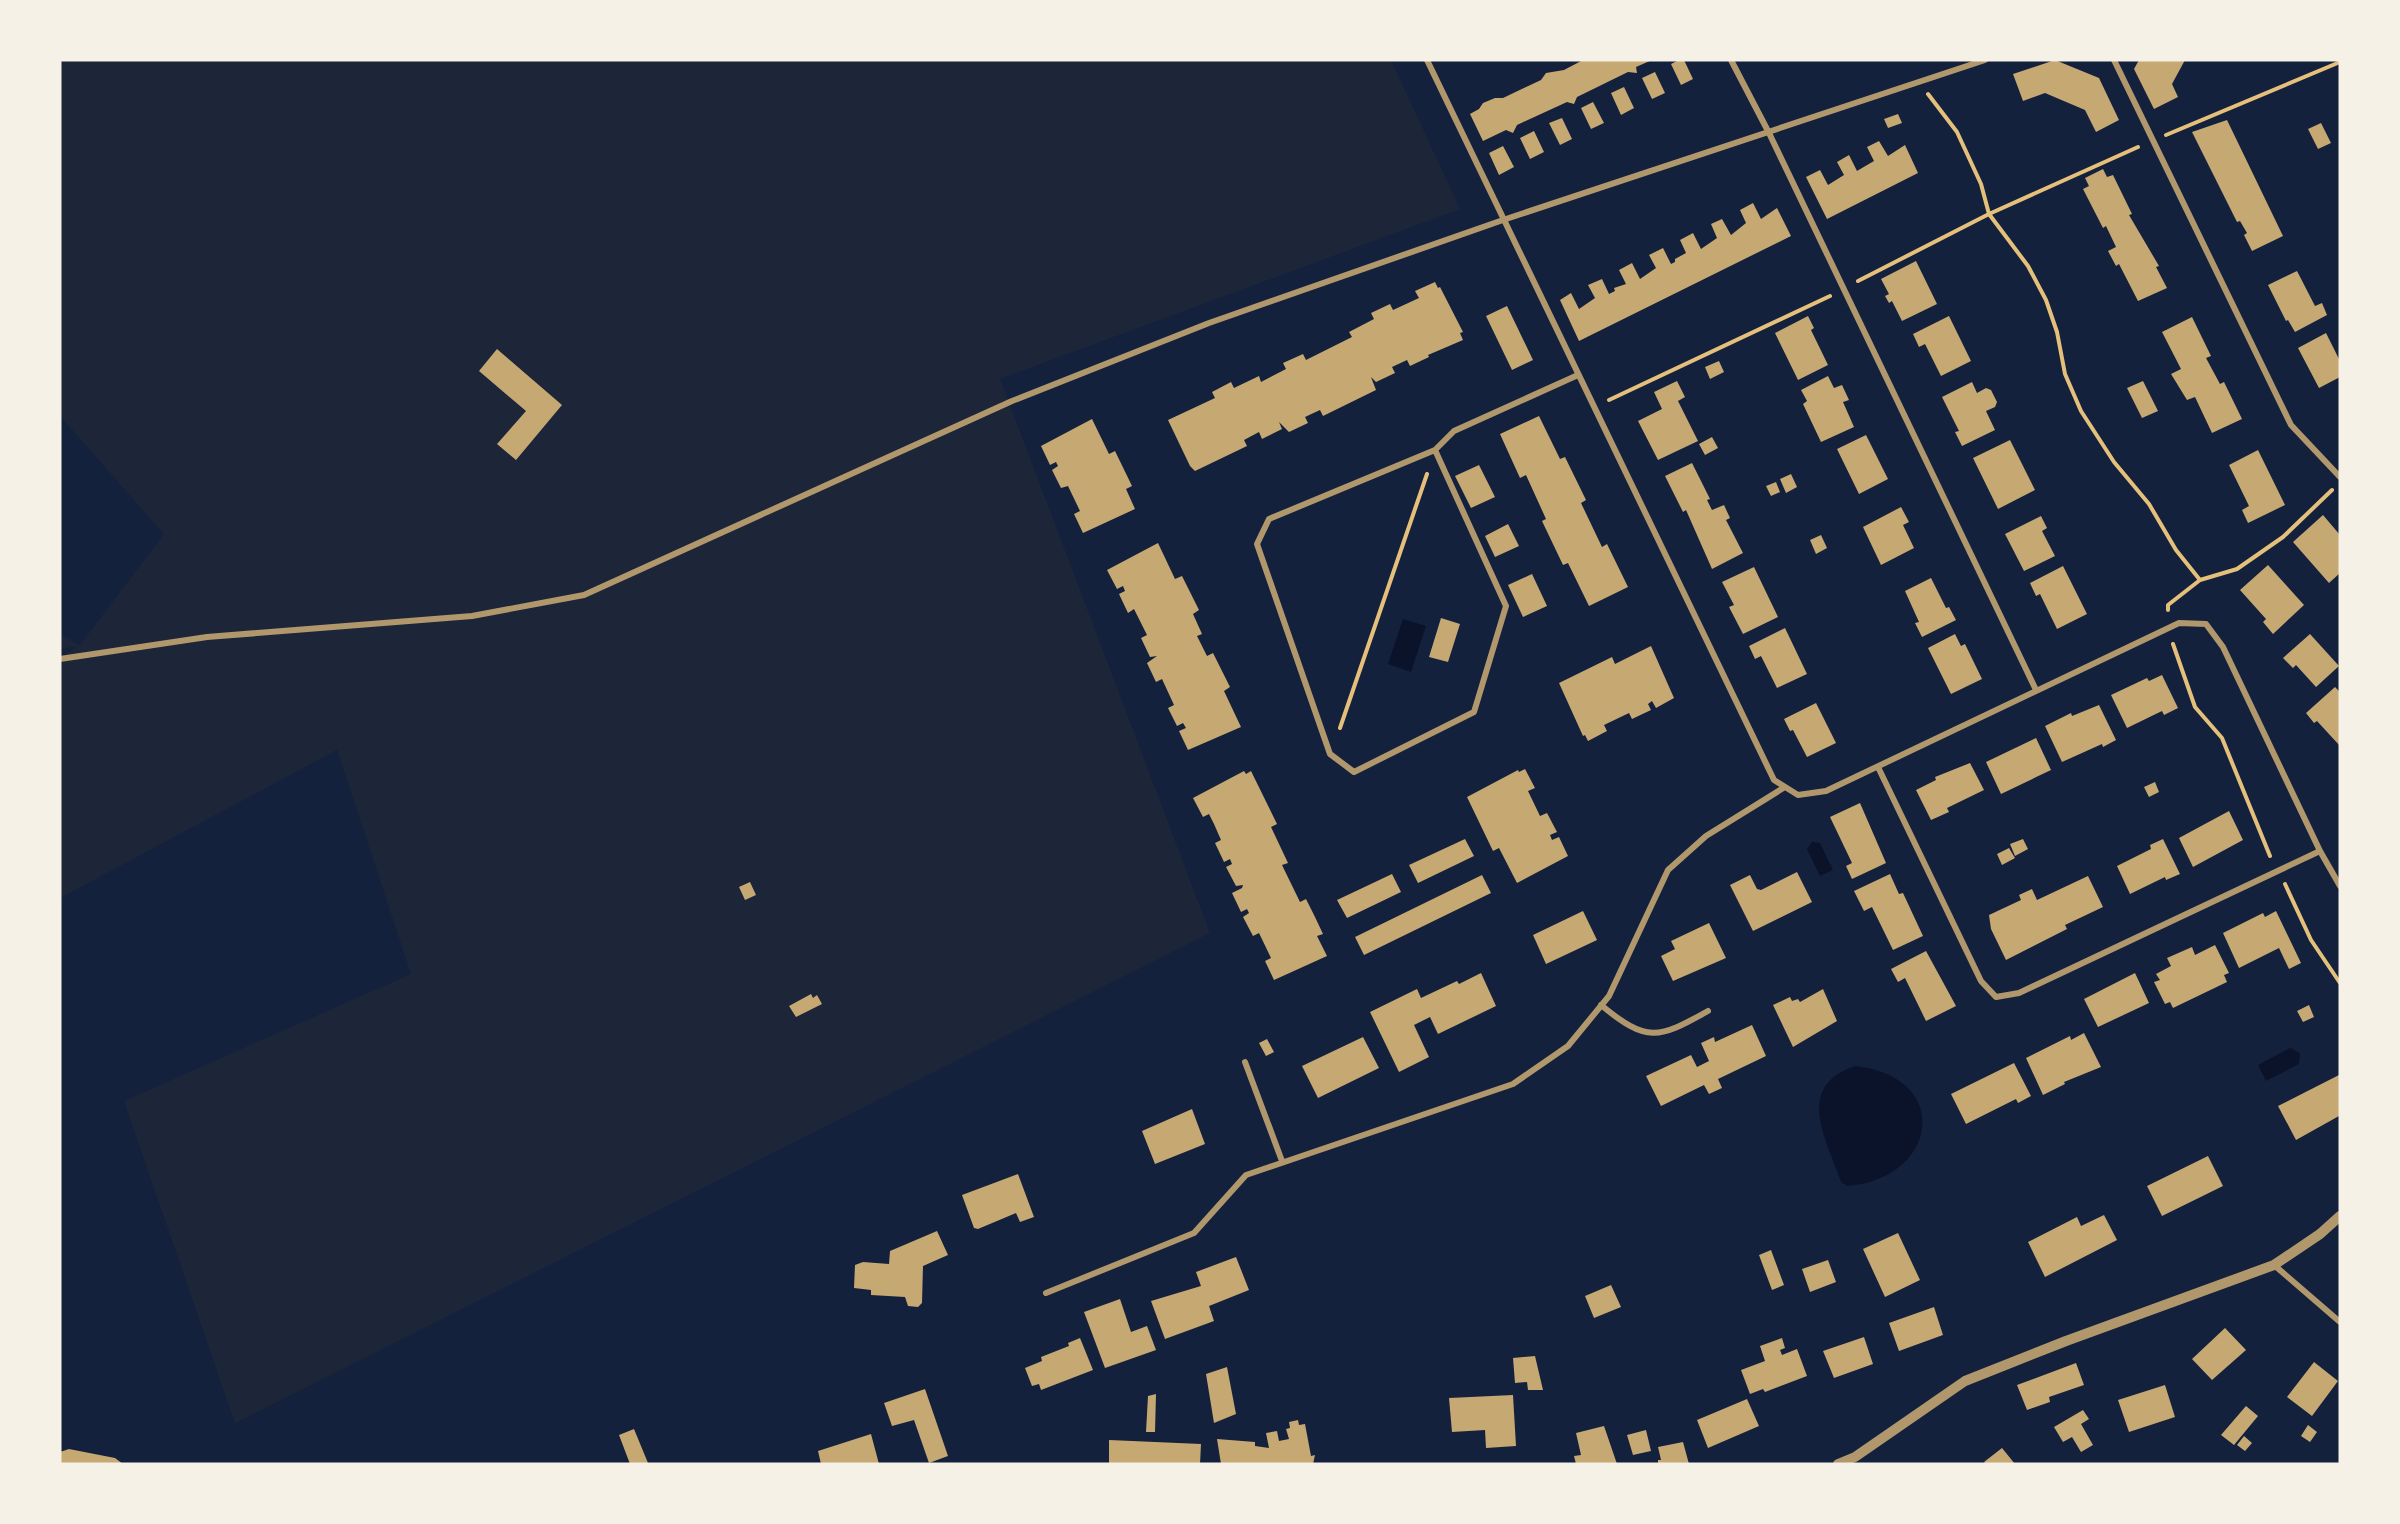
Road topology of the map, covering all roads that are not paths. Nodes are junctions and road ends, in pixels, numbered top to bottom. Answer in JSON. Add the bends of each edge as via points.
{"nodes":[{"id":1,"x":1427,"y":60,"type":"edge"},
{"id":2,"x":1731,"y":60,"type":"edge"},
{"id":3,"x":1985,"y":60,"type":"edge"},
{"id":4,"x":2114,"y":60,"type":"edge"},
{"id":5,"x":1770,"y":133,"type":"junction"},
{"id":6,"x":1503,"y":220,"type":"junction"},
{"id":7,"x":1578,"y":375,"type":"junction"},
{"id":8,"x":1435,"y":450,"type":"junction"},
{"id":9,"x":2340,"y":477,"type":"edge"},
{"id":10,"x":60,"y":659,"type":"edge"},
{"id":11,"x":2036,"y":690,"type":"junction"},
{"id":12,"x":1878,"y":767,"type":"junction"},
{"id":13,"x":1785,"y":787,"type":"junction"},
{"id":14,"x":2320,"y":851,"type":"junction"},
{"id":15,"x":2340,"y":886,"type":"edge"},
{"id":16,"x":1601,"y":1005,"type":"junction"},
{"id":17,"x":1708,"y":1011,"type":"dead end"},
{"id":18,"x":1245,"y":1062,"type":"dead end"},
{"id":19,"x":1282,"y":1161,"type":"junction"},
{"id":20,"x":2340,"y":1216,"type":"edge"},
{"id":21,"x":2274,"y":1265,"type":"junction"},
{"id":22,"x":1046,"y":1293,"type":"dead end"},
{"id":23,"x":2340,"y":1322,"type":"edge"},
{"id":24,"x":1858,"y":1460,"type":"edge"},
{"id":25,"x":1839,"y":1464,"type":"edge"}],
"edges":[{"from":1,"to":6,"type":"street"},
{"from":2,"to":5,"type":"street"},
{"from":3,"to":5,"type":"street"},
{"from":4,"to":9,"type":"street","via":[[2291,425]]},
{"from":5,"to":6,"type":"street"},
{"from":5,"to":11,"type":"street"},
{"from":6,"to":7,"type":"street"},
{"from":6,"to":10,"type":"street","via":[[1209,323],[1012,401],[584,595],[472,616],[207,637]]},
{"from":7,"to":8,"type":"street","via":[[1454,431]]},
{"from":7,"to":13,"type":"street","via":[[1753,739],[1774,780]]},
{"from":8,"to":8,"type":"street","via":[[1506,606],[1474,712],[1354,772],[1330,754],[1257,544],[1269,519]]},
{"from":11,"to":12,"type":"street"},
{"from":11,"to":14,"type":"street","via":[[2179,623],[2206,624],[2223,647]]},
{"from":12,"to":13,"type":"street","via":[[1826,792],[1798,795]]},
{"from":12,"to":14,"type":"street","via":[[1981,981],[1996,997],[2019,993]]},
{"from":13,"to":16,"type":"street","via":[[1706,836],[1668,870],[1609,996]]},
{"from":14,"to":15,"type":"street"},
{"from":16,"to":17,"type":"street","via":[[1645,1034],[1672,1031]]},
{"from":16,"to":19,"type":"street","via":[[1568,1046],[1512,1084]]},
{"from":18,"to":19,"type":"street"},
{"from":19,"to":22,"type":"street","via":[[1246,1175],[1194,1233]]},
{"from":20,"to":21,"type":"street"},
{"from":21,"to":23,"type":"street"},
{"from":21,"to":24,"type":"street","via":[[1965,1382]]},
{"from":24,"to":25,"type":"street"}]}
